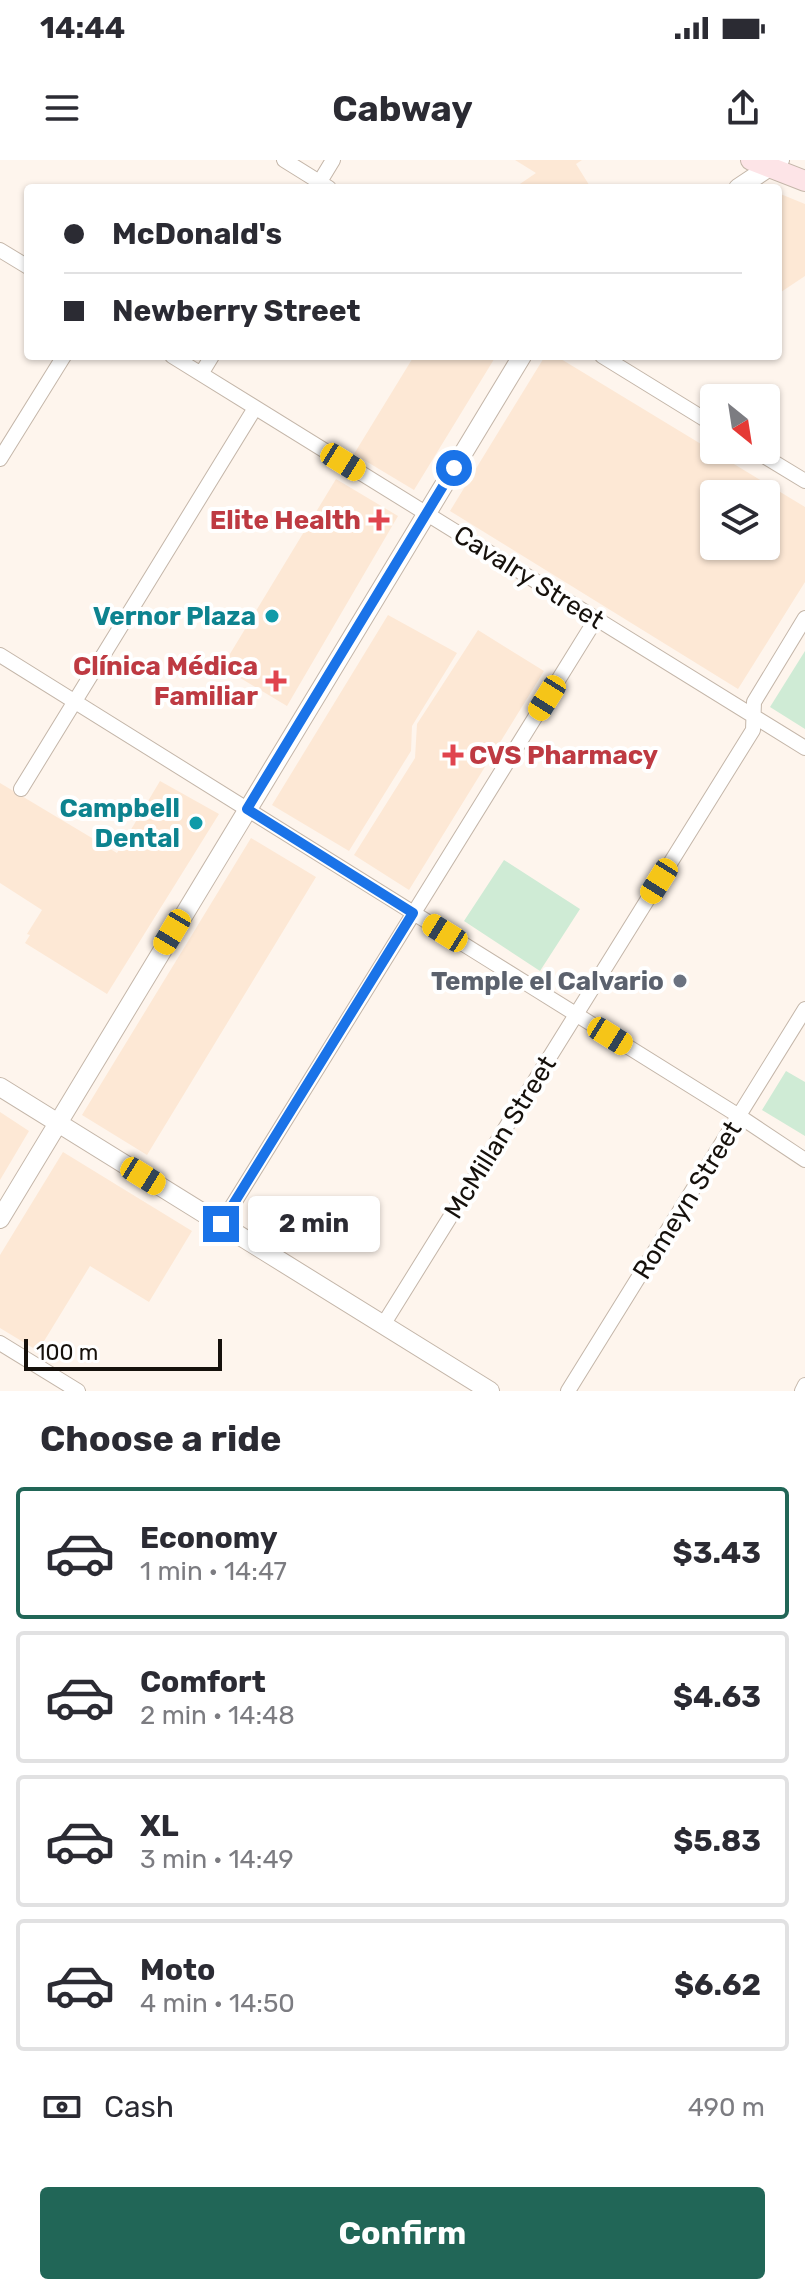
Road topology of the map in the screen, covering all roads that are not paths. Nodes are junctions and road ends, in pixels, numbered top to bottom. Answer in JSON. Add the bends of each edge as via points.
{"nodes":[{"id":1,"x":284,"y":160,"type":"edge"},
{"id":2,"x":333,"y":160,"type":"edge"},
{"id":3,"x":767,"y":162,"type":"edge"},
{"id":4,"x":805,"y":181,"type":"edge"},
{"id":5,"x":318,"y":184,"type":"edge"},
{"id":6,"x":322,"y":184,"type":"edge"},
{"id":7,"x":742,"y":184,"type":"edge"},
{"id":8,"x":0,"y":250,"type":"edge"},
{"id":9,"x":24,"y":265,"type":"edge"},
{"id":10,"x":62,"y":360,"type":"edge"},
{"id":11,"x":178,"y":360,"type":"edge"},
{"id":12,"x":210,"y":360,"type":"edge"},
{"id":13,"x":520,"y":360,"type":"edge"},
{"id":14,"x":608,"y":360,"type":"edge"},
{"id":15,"x":201,"y":374,"type":"junction"},
{"id":16,"x":255,"y":408,"type":"junction"},
{"id":17,"x":700,"y":416,"type":"edge"},
{"id":18,"x":0,"y":459,"type":"edge"},
{"id":19,"x":777,"y":464,"type":"edge"},
{"id":20,"x":805,"y":481,"type":"edge"},
{"id":21,"x":426,"y":513,"type":"junction"},
{"id":22,"x":805,"y":618,"type":"edge"},
{"id":23,"x":596,"y":619,"type":"junction"},
{"id":24,"x":0,"y":655,"type":"edge"},
{"id":25,"x":75,"y":702,"type":"junction"},
{"id":26,"x":753,"y":716,"type":"junction"},
{"id":27,"x":805,"y":748,"type":"edge"},
{"id":28,"x":21,"y":789,"type":"dead end"},
{"id":29,"x":247,"y":809,"type":"junction"},
{"id":30,"x":413,"y":913,"type":"junction"},
{"id":31,"x":805,"y":1009,"type":"edge"},
{"id":32,"x":577,"y":1015,"type":"junction"},
{"id":33,"x":0,"y":1087,"type":"edge"},
{"id":34,"x":739,"y":1116,"type":"junction"},
{"id":35,"x":58,"y":1123,"type":"junction"},
{"id":36,"x":805,"y":1160,"type":"edge"},
{"id":37,"x":0,"y":1219,"type":"edge"},
{"id":38,"x":221,"y":1224,"type":"junction"},
{"id":39,"x":383,"y":1325,"type":"junction"},
{"id":40,"x":0,"y":1343,"type":"edge"},
{"id":41,"x":805,"y":1385,"type":"edge"},
{"id":42,"x":78,"y":1391,"type":"edge"},
{"id":43,"x":490,"y":1391,"type":"edge"},
{"id":44,"x":568,"y":1391,"type":"edge"},
{"id":45,"x":802,"y":1391,"type":"edge"}],
"edges":[{"from":1,"to":5,"type":"street"},
{"from":2,"to":6,"type":"street"},
{"from":3,"to":4,"type":"main road"},
{"from":3,"to":7,"type":"street"},
{"from":8,"to":9,"type":"street"},
{"from":10,"to":18,"type":"street"},
{"from":11,"to":15,"type":"street","name":"Cavalry Street"},
{"from":12,"to":15,"type":"street"},
{"from":13,"to":21,"type":"street"},
{"from":14,"to":17,"type":"street"},
{"from":15,"to":16,"type":"street","name":"Cavalry Street"},
{"from":16,"to":21,"type":"street","name":"Cavalry Street"},
{"from":16,"to":25,"type":"street"},
{"from":19,"to":20,"type":"street"},
{"from":21,"to":23,"type":"street","name":"Cavalry Street"},
{"from":21,"to":29,"type":"street"},
{"from":22,"to":26,"type":"street","name":"McMillan Street","via":[[754,702]]},
{"from":23,"to":26,"type":"street","name":"Cavalry Street"},
{"from":23,"to":30,"type":"street"},
{"from":24,"to":25,"type":"street"},
{"from":25,"to":28,"type":"street"},
{"from":25,"to":29,"type":"street"},
{"from":26,"to":27,"type":"street","name":"Cavalry Street"},
{"from":26,"to":32,"type":"street","name":"McMillan Street","via":[[752,731]]},
{"from":29,"to":30,"type":"street"},
{"from":29,"to":35,"type":"street"},
{"from":30,"to":32,"type":"street"},
{"from":30,"to":38,"type":"street"},
{"from":31,"to":34,"type":"street","name":"Romeyn Street"},
{"from":32,"to":34,"type":"street"},
{"from":32,"to":39,"type":"street","name":"McMillan Street"},
{"from":33,"to":35,"type":"street"},
{"from":34,"to":36,"type":"street"},
{"from":34,"to":44,"type":"street","name":"Romeyn Street"},
{"from":35,"to":37,"type":"street"},
{"from":35,"to":38,"type":"street"},
{"from":38,"to":39,"type":"street"},
{"from":39,"to":43,"type":"street"},
{"from":40,"to":42,"type":"street"},
{"from":41,"to":45,"type":"street"}]}
